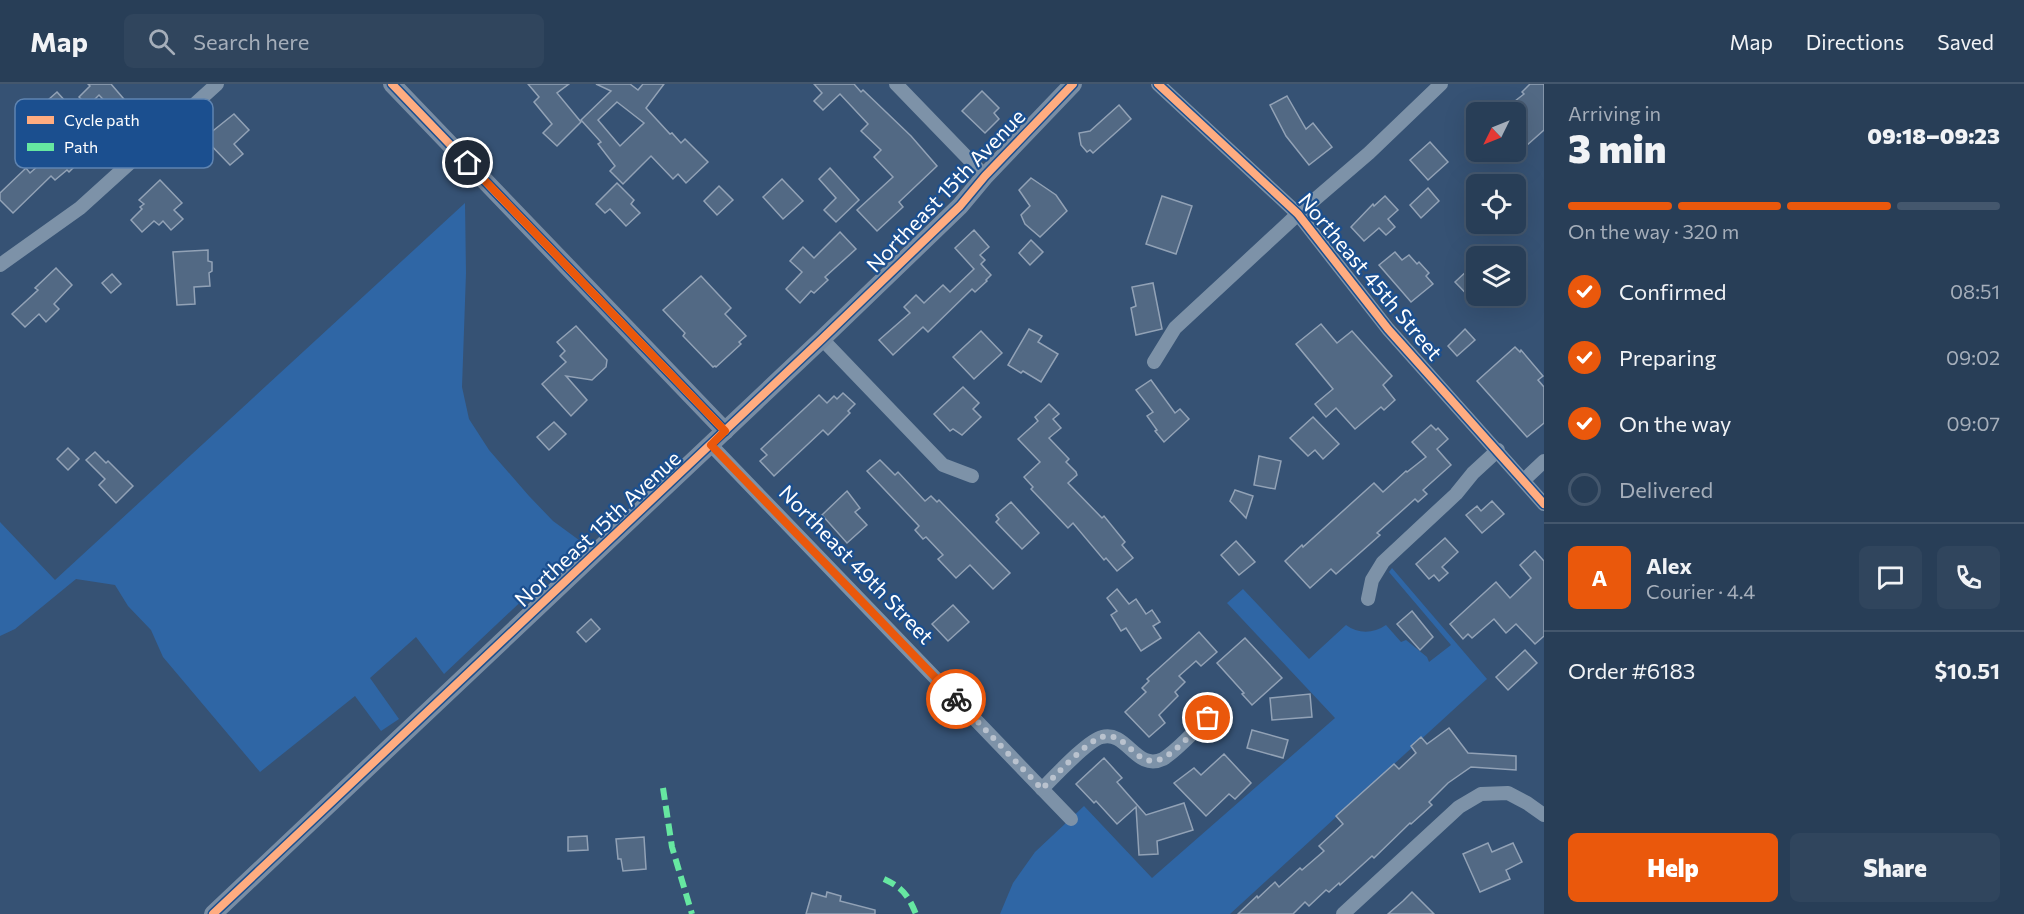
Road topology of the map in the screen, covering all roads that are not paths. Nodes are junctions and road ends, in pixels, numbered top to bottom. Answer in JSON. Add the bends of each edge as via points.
{"nodes":[{"id":1,"x":217,"y":84,"type":"edge"},
{"id":2,"x":392,"y":84,"type":"edge"},
{"id":3,"x":896,"y":84,"type":"edge"},
{"id":4,"x":1073,"y":84,"type":"edge"},
{"id":5,"x":1158,"y":84,"type":"edge"},
{"id":6,"x":1441,"y":84,"type":"edge"},
{"id":7,"x":200,"y":99,"type":"edge"},
{"id":8,"x":124,"y":168,"type":"edge"},
{"id":9,"x":985,"y":176,"type":"junction"},
{"id":10,"x":1298,"y":214,"type":"junction"},
{"id":11,"x":0,"y":265,"type":"edge"},
{"id":12,"x":822,"y":339,"type":"junction"},
{"id":13,"x":1154,"y":362,"type":"dead end"},
{"id":14,"x":725,"y":431,"type":"junction"},
{"id":15,"x":711,"y":445,"type":"junction"},
{"id":16,"x":1498,"y":450,"type":"junction"},
{"id":17,"x":1544,"y":461,"type":"edge"},
{"id":18,"x":972,"y":476,"type":"dead end"},
{"id":19,"x":1524,"y":480,"type":"junction"},
{"id":20,"x":1544,"y":504,"type":"edge"},
{"id":21,"x":1368,"y":599,"type":"dead end"},
{"id":22,"x":1208,"y":718,"type":"dead end"},
{"id":23,"x":1042,"y":789,"type":"junction"},
{"id":24,"x":1544,"y":815,"type":"edge"},
{"id":25,"x":1071,"y":819,"type":"dead end"},
{"id":26,"x":213,"y":914,"type":"edge"},
{"id":27,"x":1343,"y":914,"type":"edge"}],
"edges":[{"from":1,"to":7,"type":"street"},
{"from":2,"to":14,"type":"street"},
{"from":3,"to":9,"type":"street"},
{"from":4,"to":9,"type":"street","name":"Northeast 15th Avenue"},
{"from":5,"to":10,"type":"street","name":"Northeast 45th Street"},
{"from":6,"to":10,"type":"street"},
{"from":8,"to":11,"type":"street","via":[[80,208]]},
{"from":9,"to":12,"type":"street","name":"Northeast 15th Avenue","via":[[960,206]]},
{"from":10,"to":13,"type":"street","via":[[1175,328]]},
{"from":10,"to":16,"type":"street","name":"Northeast 45th Street","via":[[1388,329]]},
{"from":12,"to":14,"type":"street","name":"Northeast 15th Avenue"},
{"from":12,"to":18,"type":"street","via":[[943,465]]},
{"from":14,"to":15,"type":"street","name":"Northeast 15th Avenue"},
{"from":15,"to":23,"type":"street","name":"Northeast 49th Street"},
{"from":15,"to":26,"type":"street","name":"Northeast 15th Avenue"},
{"from":16,"to":19,"type":"street","name":"Northeast 45th Street"},
{"from":16,"to":21,"type":"street","via":[[1383,562],[1372,580]]},
{"from":17,"to":19,"type":"street"},
{"from":19,"to":20,"type":"street","name":"Northeast 45th Street"},
{"from":22,"to":23,"type":"street","via":[[1166,756],[1153,762],[1140,758],[1118,738],[1098,738]]},
{"from":23,"to":25,"type":"street","name":"Northeast 49th Street"},
{"from":24,"to":27,"type":"street","via":[[1508,793],[1481,794],[1459,807]]}]}
